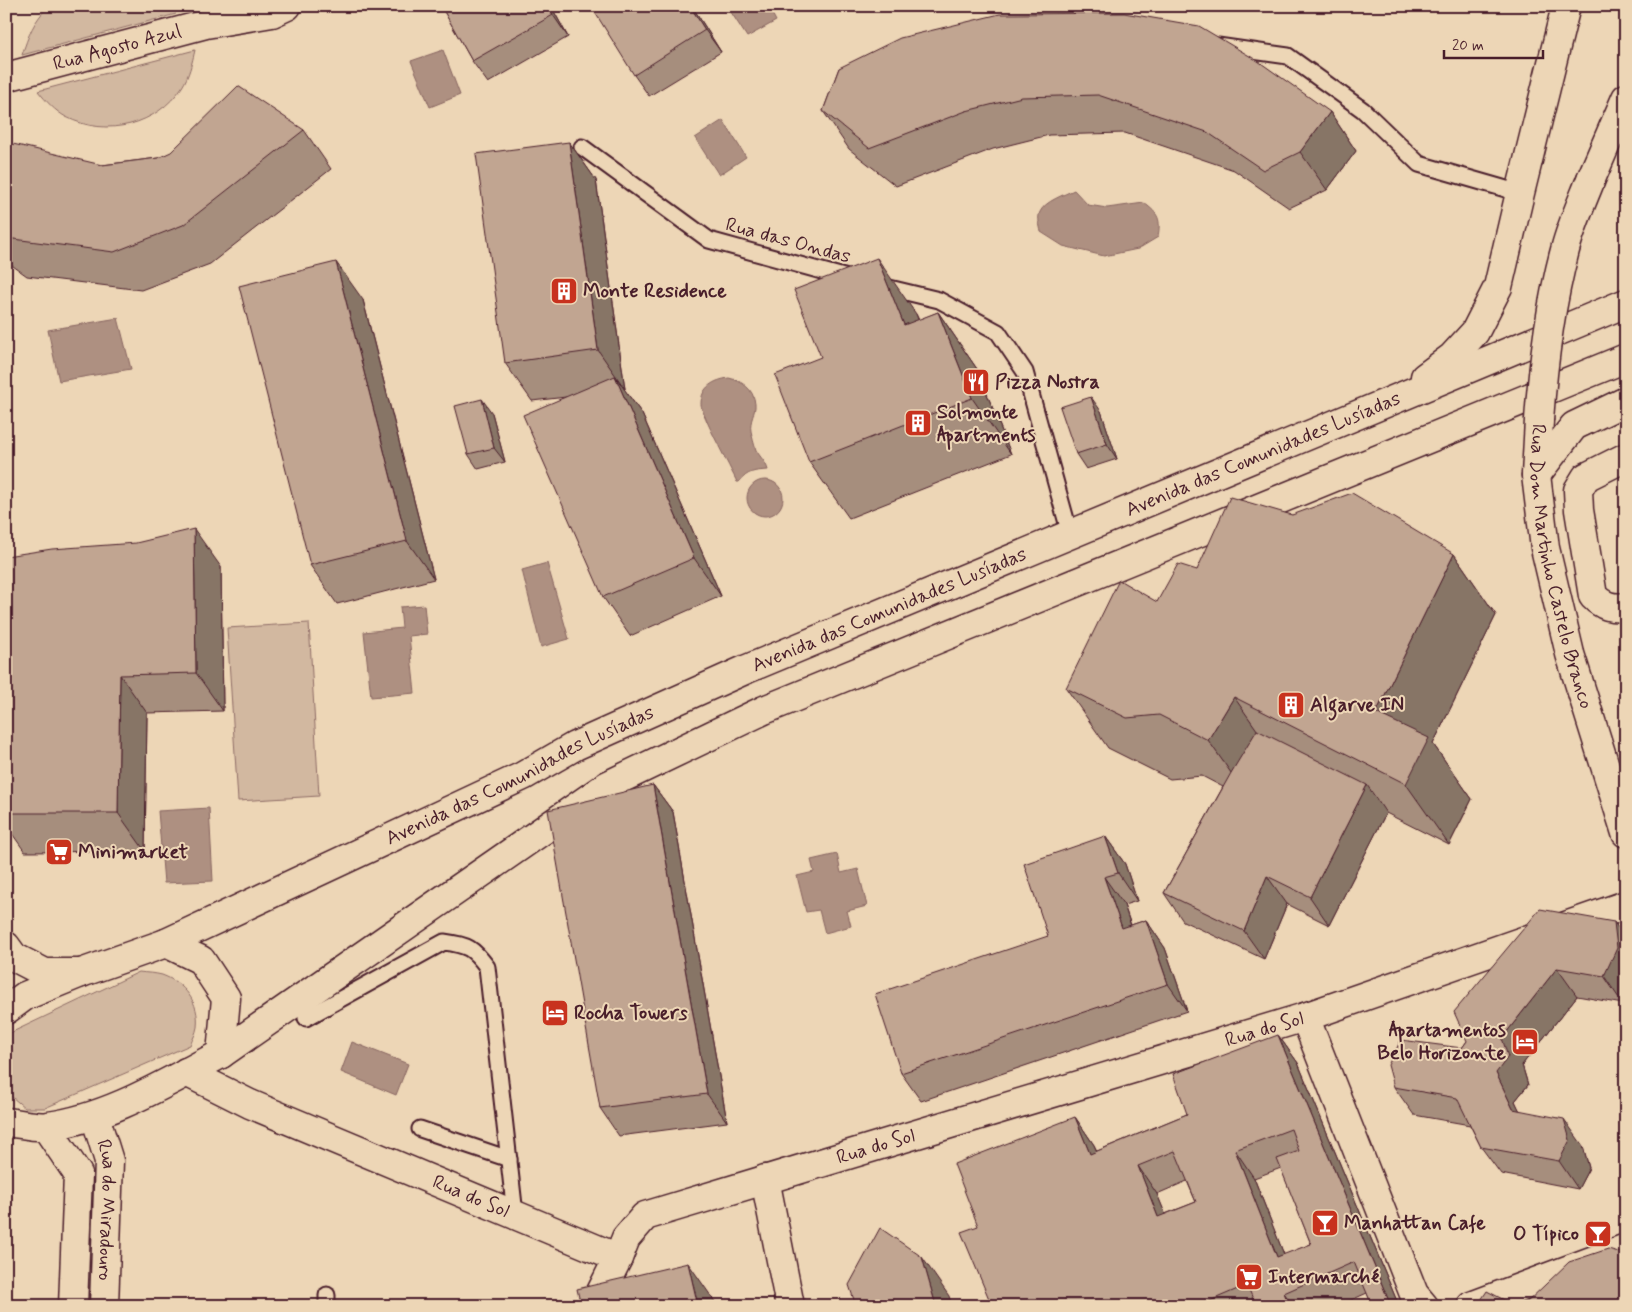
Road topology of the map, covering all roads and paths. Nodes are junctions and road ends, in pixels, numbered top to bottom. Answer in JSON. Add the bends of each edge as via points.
{"nodes":[{"id":1,"x":287,"y":6,"type":"edge"},
{"id":2,"x":1566,"y":6,"type":"edge"},
{"id":3,"x":1199,"y":43,"type":"edge"},
{"id":4,"x":6,"y":77,"type":"edge"},
{"id":5,"x":1626,"y":98,"type":"edge"},
{"id":6,"x":582,"y":147,"type":"dead end"},
{"id":7,"x":1520,"y":193,"type":"junction"},
{"id":8,"x":1626,"y":303,"type":"edge"},
{"id":9,"x":1626,"y":358,"type":"edge"},
{"id":10,"x":1626,"y":400,"type":"edge"},
{"id":11,"x":1387,"y":404,"type":"junction"},
{"id":12,"x":1626,"y":457,"type":"edge"},
{"id":13,"x":1536,"y":475,"type":"junction"},
{"id":14,"x":1070,"y":534,"type":"junction"},
{"id":15,"x":1626,"y":607,"type":"edge"},
{"id":16,"x":1626,"y":833,"type":"edge"},
{"id":17,"x":1626,"y":905,"type":"edge"},
{"id":18,"x":166,"y":943,"type":"junction"},
{"id":19,"x":6,"y":946,"type":"edge"},
{"id":20,"x":81,"y":973,"type":"junction"},
{"id":21,"x":6,"y":1010,"type":"edge"},
{"id":22,"x":1305,"y":1017,"type":"junction"},
{"id":23,"x":306,"y":1018,"type":"dead end"},
{"id":24,"x":216,"y":1056,"type":"junction"},
{"id":25,"x":186,"y":1072,"type":"junction"},
{"id":26,"x":250,"y":1104,"type":"junction"},
{"id":27,"x":95,"y":1116,"type":"junction"},
{"id":28,"x":6,"y":1122,"type":"edge"},
{"id":29,"x":46,"y":1126,"type":"junction"},
{"id":30,"x":420,"y":1129,"type":"dead end"},
{"id":31,"x":509,"y":1159,"type":"junction"},
{"id":32,"x":765,"y":1179,"type":"junction"},
{"id":33,"x":515,"y":1214,"type":"junction"},
{"id":34,"x":1626,"y":1248,"type":"edge"},
{"id":35,"x":618,"y":1258,"type":"junction"},
{"id":36,"x":72,"y":1306,"type":"edge"},
{"id":37,"x":104,"y":1306,"type":"edge"},
{"id":38,"x":594,"y":1306,"type":"edge"},
{"id":39,"x":790,"y":1306,"type":"edge"},
{"id":40,"x":1424,"y":1306,"type":"edge"},
{"id":41,"x":1470,"y":1306,"type":"edge"}],
"edges":[{"from":1,"to":4,"type":"street","name":"Rua Agosto Azul","via":[[272,13],[206,24]]},
{"from":2,"to":7,"type":"street"},
{"from":3,"to":7,"type":"lane","via":[[1288,56],[1364,110],[1420,164]]},
{"from":5,"to":13,"type":"street","name":"Rua Dom Martinho Castelo Branco","bridge":true,"via":[[1565,249],[1544,356]]},
{"from":6,"to":14,"type":"lane","name":"Rua das Ondas","via":[[709,240],[938,300],[998,332],[1026,372]]},
{"from":7,"to":11,"type":"street","via":[[1498,287],[1475,332],[1452,357]]},
{"from":8,"to":11,"type":"street","name":"Avenida das Comunidades Lusíadas"},
{"from":9,"to":24,"type":"street","via":[[764,710],[608,785]]},
{"from":10,"to":13,"type":"street","via":[[1574,426]]},
{"from":11,"to":14,"type":"street","name":"Avenida das Comunidades Lusíadas"},
{"from":12,"to":15,"type":"street","via":[[1586,477],[1578,490],[1593,596],[1602,605]]},
{"from":13,"to":16,"type":"street","name":"Rua Dom Martinho Castelo Branco","via":[[1545,548],[1570,654]]},
{"from":14,"to":18,"type":"street","name":"Avenida das Comunidades Lusíadas","via":[[747,669],[575,746],[523,776]]},
{"from":17,"to":22,"type":"street"},
{"from":18,"to":20,"type":"street","name":"Avenida das Comunidades Lusíadas"},
{"from":18,"to":24,"type":"street","via":[[201,960],[226,998]]},
{"from":19,"to":20,"type":"street","via":[[14,957],[45,973]]},
{"from":20,"to":21,"type":"street","name":"Avenida das Comunidades Lusíadas","via":[[25,996]]},
{"from":22,"to":32,"type":"street","name":"Rua do Sol"},
{"from":22,"to":40,"type":"street","name":"Rua do Sol","via":[[1414,1294]]},
{"from":23,"to":31,"type":"lane","via":[[444,942],[462,944],[476,953],[487,967]]},
{"from":24,"to":25,"type":"street"},
{"from":24,"to":26,"type":"street"},
{"from":25,"to":26,"type":"street","name":"Rua do Sol"},
{"from":25,"to":27,"type":"street"},
{"from":26,"to":33,"type":"street","name":"Rua do Sol"},
{"from":27,"to":29,"type":"street"},
{"from":27,"to":37,"type":"street","name":"Rua do Miradouro","via":[[109,1161]]},
{"from":28,"to":29,"type":"street"},
{"from":29,"to":36,"type":"street","name":"Rua do Miradouro","via":[[78,1174]]},
{"from":30,"to":31,"type":"lane"},
{"from":31,"to":33,"type":"lane"},
{"from":32,"to":35,"type":"street","name":"Rua do Sol","via":[[646,1216],[626,1238]]},
{"from":32,"to":39,"type":"street"},
{"from":33,"to":35,"type":"street","name":"Rua do Sol"},
{"from":34,"to":41,"type":"street"},
{"from":35,"to":38,"type":"street"}]}
